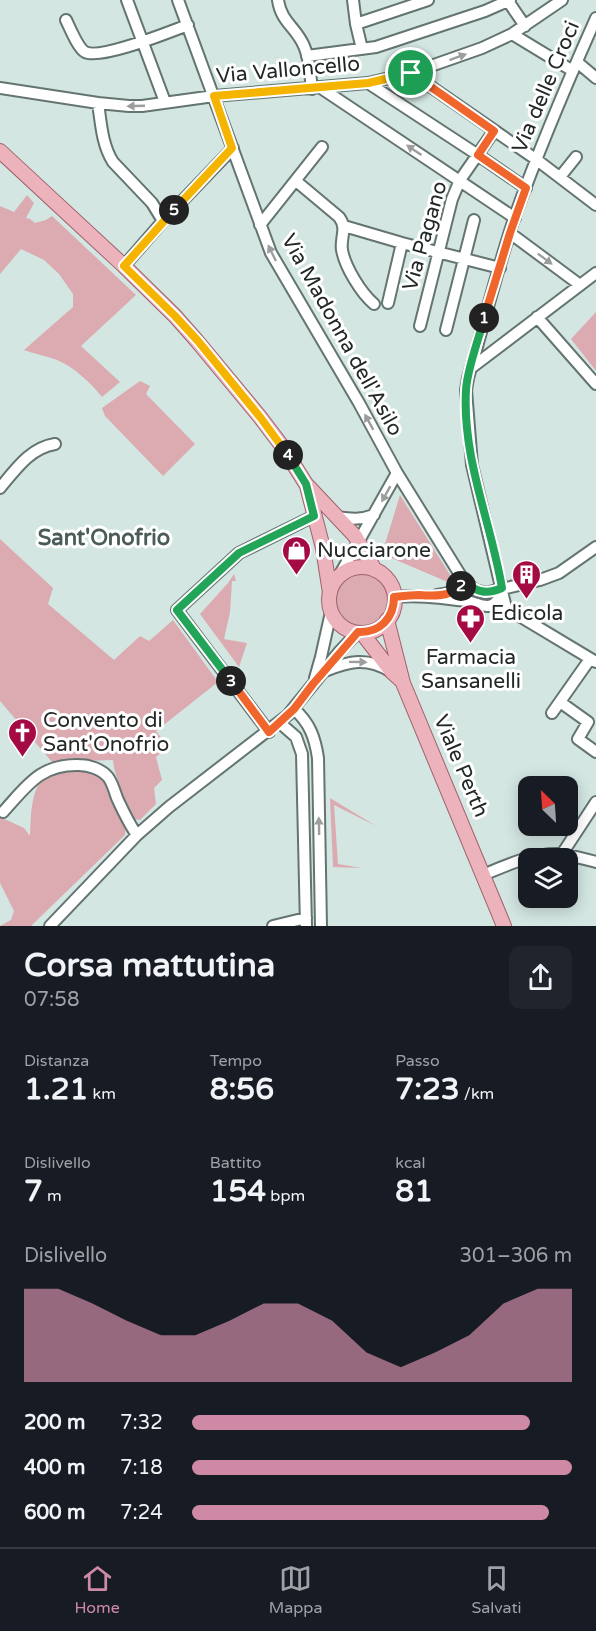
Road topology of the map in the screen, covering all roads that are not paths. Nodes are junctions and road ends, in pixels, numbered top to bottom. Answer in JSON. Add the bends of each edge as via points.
{"nodes":[{"id":1,"x":127,"y":0,"type":"edge"},
{"id":2,"x":178,"y":0,"type":"edge"},
{"id":3,"x":278,"y":0,"type":"edge"},
{"id":4,"x":353,"y":0,"type":"edge"},
{"id":5,"x":428,"y":0,"type":"edge"},
{"id":6,"x":562,"y":0,"type":"edge"},
{"id":7,"x":506,"y":1,"type":"edge"},
{"id":8,"x":596,"y":18,"type":"edge"},
{"id":9,"x":66,"y":21,"type":"dead end"},
{"id":10,"x":356,"y":24,"type":"junction"},
{"id":11,"x":188,"y":25,"type":"junction"},
{"id":12,"x":525,"y":26,"type":"junction"},
{"id":13,"x":512,"y":34,"type":"junction"},
{"id":14,"x":142,"y":41,"type":"junction"},
{"id":15,"x":362,"y":49,"type":"junction"},
{"id":16,"x":307,"y":56,"type":"junction"},
{"id":17,"x":575,"y":66,"type":"junction"},
{"id":18,"x":411,"y":73,"type":"junction"},
{"id":19,"x":594,"y":73,"type":"edge"},
{"id":20,"x":368,"y":83,"type":"junction"},
{"id":21,"x":0,"y":88,"type":"edge"},
{"id":22,"x":317,"y":88,"type":"junction"},
{"id":23,"x":214,"y":96,"type":"junction"},
{"id":24,"x":165,"y":102,"type":"junction"},
{"id":25,"x":98,"y":104,"type":"junction"},
{"id":26,"x":494,"y":131,"type":"junction"},
{"id":27,"x":322,"y":147,"type":"dead end"},
{"id":28,"x":232,"y":148,"type":"junction"},
{"id":29,"x":0,"y":152,"type":"edge"},
{"id":30,"x":478,"y":155,"type":"junction"},
{"id":31,"x":576,"y":157,"type":"dead end"},
{"id":32,"x":537,"y":160,"type":"junction"},
{"id":33,"x":560,"y":177,"type":"junction"},
{"id":34,"x":460,"y":180,"type":"junction"},
{"id":35,"x":296,"y":181,"type":"junction"},
{"id":36,"x":526,"y":188,"type":"junction"},
{"id":37,"x":595,"y":201,"type":"edge"},
{"id":38,"x":515,"y":218,"type":"junction"},
{"id":39,"x":474,"y":220,"type":"dead end"},
{"id":40,"x":163,"y":221,"type":"junction"},
{"id":41,"x":260,"y":225,"type":"junction"},
{"id":42,"x":344,"y":226,"type":"junction"},
{"id":43,"x":510,"y":233,"type":"junction"},
{"id":44,"x":402,"y":243,"type":"junction"},
{"id":45,"x":438,"y":252,"type":"junction"},
{"id":46,"x":464,"y":259,"type":"junction"},
{"id":47,"x":124,"y":266,"type":"junction"},
{"id":48,"x":500,"y":268,"type":"junction"},
{"id":49,"x":596,"y":273,"type":"edge"},
{"id":50,"x":580,"y":285,"type":"junction"},
{"id":51,"x":388,"y":303,"type":"dead end"},
{"id":52,"x":374,"y":304,"type":"dead end"},
{"id":53,"x":537,"y":317,"type":"junction"},
{"id":54,"x":420,"y":326,"type":"dead end"},
{"id":55,"x":446,"y":330,"type":"dead end"},
{"id":56,"x":471,"y":368,"type":"junction"},
{"id":57,"x":596,"y":384,"type":"edge"},
{"id":58,"x":56,"y":444,"type":"dead end"},
{"id":59,"x":398,"y":473,"type":"junction"},
{"id":60,"x":306,"y":484,"type":"junction"},
{"id":61,"x":0,"y":488,"type":"edge"},
{"id":62,"x":374,"y":515,"type":"junction"},
{"id":63,"x":314,"y":516,"type":"junction"},
{"id":64,"x":337,"y":517,"type":"junction"},
{"id":65,"x":360,"y":542,"type":"junction"},
{"id":66,"x":596,"y":547,"type":"edge"},
{"id":67,"x":375,"y":570,"type":"junction"},
{"id":68,"x":339,"y":576,"type":"junction"},
{"id":69,"x":464,"y":581,"type":"junction"},
{"id":70,"x":497,"y":590,"type":"junction"},
{"id":71,"x":330,"y":593,"type":"junction"},
{"id":72,"x":394,"y":597,"type":"junction"},
{"id":73,"x":428,"y":597,"type":"junction"},
{"id":74,"x":331,"y":612,"type":"junction"},
{"id":75,"x":387,"y":620,"type":"junction"},
{"id":76,"x":360,"y":632,"type":"junction"},
{"id":77,"x":593,"y":661,"type":"edge"},
{"id":78,"x":325,"y":671,"type":"junction"},
{"id":79,"x":392,"y":672,"type":"junction"},
{"id":80,"x":403,"y":683,"type":"junction"},
{"id":81,"x":313,"y":684,"type":"junction"},
{"id":82,"x":560,"y":702,"type":"junction"},
{"id":83,"x":294,"y":709,"type":"junction"},
{"id":84,"x":552,"y":713,"type":"dead end"},
{"id":85,"x":280,"y":723,"type":"junction"},
{"id":86,"x":269,"y":732,"type":"junction"},
{"id":87,"x":596,"y":752,"type":"edge"},
{"id":88,"x":596,"y":802,"type":"edge"},
{"id":89,"x":3,"y":812,"type":"dead end"},
{"id":90,"x":136,"y":835,"type":"junction"},
{"id":91,"x":566,"y":848,"type":"edge"},
{"id":92,"x":578,"y":858,"type":"edge"},
{"id":93,"x":518,"y":861,"type":"edge"},
{"id":94,"x":596,"y":862,"type":"edge"},
{"id":95,"x":320,"y":866,"type":"junction"},
{"id":96,"x":304,"y":867,"type":"junction"},
{"id":97,"x":483,"y":875,"type":"junction"},
{"id":98,"x":306,"y":922,"type":"edge"},
{"id":99,"x":50,"y":926,"type":"edge"},
{"id":100,"x":273,"y":926,"type":"edge"},
{"id":101,"x":321,"y":926,"type":"edge"},
{"id":102,"x":504,"y":926,"type":"edge"}],
"edges":[{"from":1,"to":14,"type":"street"},
{"from":2,"to":11,"type":"street","name":"Via Madonna dell'Asilo"},
{"from":3,"to":16,"type":"street","via":[[280,12]]},
{"from":4,"to":10,"type":"street"},
{"from":5,"to":10,"type":"street"},
{"from":6,"to":12,"type":"street","name":"Via Valloncello"},
{"from":7,"to":12,"type":"street"},
{"from":7,"to":15,"type":"street"},
{"from":8,"to":17,"type":"street","name":"Via delle Croci"},
{"from":9,"to":14,"type":"street","via":[[86,52],[95,54]]},
{"from":10,"to":15,"type":"street"},
{"from":11,"to":14,"type":"street"},
{"from":11,"to":23,"type":"street","name":"Via Madonna dell'Asilo"},
{"from":12,"to":13,"type":"street","name":"Via Valloncello"},
{"from":13,"to":17,"type":"street"},
{"from":18,"to":13,"type":"street","name":"Via Valloncello","one_way":true},
{"from":14,"to":24,"type":"street"},
{"from":15,"to":16,"type":"street"},
{"from":16,"to":22,"type":"street"},
{"from":17,"to":19,"type":"street"},
{"from":17,"to":32,"type":"street","name":"Via delle Croci"},
{"from":18,"to":20,"type":"street","name":"Via Valloncello"},
{"from":18,"to":26,"type":"street"},
{"from":20,"to":22,"type":"street","name":"Via Valloncello"},
{"from":20,"to":30,"type":"street"},
{"from":21,"to":25,"type":"street","name":"Via Valloncello"},
{"from":22,"to":23,"type":"street","name":"Via Valloncello"},
{"from":34,"to":22,"type":"street","one_way":true},
{"from":23,"to":24,"type":"street","name":"Via Valloncello"},
{"from":23,"to":28,"type":"street","name":"Via Madonna dell'Asilo"},
{"from":24,"to":25,"type":"street","name":"Via Valloncello","one_way":true},
{"from":25,"to":40,"type":"street","via":[[109,156],[152,203]]},
{"from":26,"to":30,"type":"street","name":"Via Pagano"},
{"from":26,"to":32,"type":"street"},
{"from":27,"to":35,"type":"street"},
{"from":28,"to":40,"type":"street"},
{"from":28,"to":41,"type":"street","name":"Via Madonna dell'Asilo"},
{"from":29,"to":47,"type":"main road"},
{"from":30,"to":34,"type":"street","name":"Via Pagano"},
{"from":30,"to":36,"type":"street"},
{"from":31,"to":33,"type":"street"},
{"from":32,"to":33,"type":"street"},
{"from":32,"to":36,"type":"street","name":"Via delle Croci"},
{"from":33,"to":37,"type":"street"},
{"from":34,"to":38,"type":"street"},
{"from":34,"to":45,"type":"street","name":"Via Pagano"},
{"from":35,"to":41,"type":"street"},
{"from":35,"to":42,"type":"street","via":[[339,217]]},
{"from":36,"to":38,"type":"street","name":"Via delle Croci"},
{"from":38,"to":43,"type":"street","name":"Via delle Croci"},
{"from":39,"to":46,"type":"street"},
{"from":40,"to":47,"type":"street"},
{"from":59,"to":41,"type":"street","name":"Via Madonna dell'Asilo","one_way":true,"via":[[271,253]]},
{"from":42,"to":44,"type":"street"},
{"from":42,"to":52,"type":"street","via":[[344,256],[364,295]]},
{"from":43,"to":48,"type":"street","name":"Via delle Croci"},
{"from":43,"to":50,"type":"street","one_way":true},
{"from":44,"to":45,"type":"street"},
{"from":44,"to":51,"type":"street"},
{"from":45,"to":46,"type":"street"},
{"from":45,"to":54,"type":"street","name":"Via Pagano"},
{"from":46,"to":48,"type":"street"},
{"from":46,"to":55,"type":"street"},
{"from":47,"to":60,"type":"main road","via":[[212,358],[271,431]]},
{"from":48,"to":56,"type":"street","name":"Via delle Croci"},
{"from":49,"to":50,"type":"street"},
{"from":50,"to":53,"type":"street"},
{"from":53,"to":56,"type":"street"},
{"from":53,"to":57,"type":"street"},
{"from":56,"to":70,"type":"street","name":"Via delle Croci","via":[[466,390],[472,465]]},
{"from":58,"to":61,"type":"street","via":[[30,453]]},
{"from":59,"to":62,"type":"street","one_way":true},
{"from":59,"to":69,"type":"street","name":"Via Madonna dell'Asilo"},
{"from":60,"to":63,"type":"main road"},
{"from":60,"to":64,"type":"main road"},
{"from":62,"to":64,"type":"street","via":[[364,519]]},
{"from":62,"to":65,"type":"street"},
{"from":63,"to":71,"type":"main road"},
{"from":63,"to":86,"type":"street","via":[[239,553],[177,610]]},
{"from":64,"to":65,"type":"main road"},
{"from":65,"to":67,"type":"main road"},
{"from":65,"to":68,"type":"street"},
{"from":66,"to":70,"type":"street","via":[[552,577]]},
{"from":67,"to":68,"type":"main road","via":[[356,568]]},
{"from":67,"to":72,"type":"main road","via":[[388,580]]},
{"from":68,"to":71,"type":"main road"},
{"from":69,"to":70,"type":"street","via":[[485,593]]},
{"from":69,"to":73,"type":"street","via":[[451,593]]},
{"from":70,"to":73,"type":"street","via":[[499,599],[486,606]]},
{"from":70,"to":77,"type":"street","name":"Via delle Croci","via":[[506,608]]},
{"from":71,"to":74,"type":"main road"},
{"from":72,"to":73,"type":"street"},
{"from":72,"to":75,"type":"main road"},
{"from":74,"to":76,"type":"main road","via":[[342,626]]},
{"from":74,"to":81,"type":"street"},
{"from":75,"to":76,"type":"main road","via":[[372,631]]},
{"from":75,"to":80,"type":"main road","name":"Viale Perth"},
{"from":76,"to":78,"type":"street"},
{"from":76,"to":79,"type":"main road"},
{"from":77,"to":82,"type":"street"},
{"from":78,"to":79,"type":"street","one_way":true,"via":[[350,662],[370,662]]},
{"from":78,"to":81,"type":"street"},
{"from":79,"to":80,"type":"main road"},
{"from":80,"to":97,"type":"main road","name":"Viale Perth"},
{"from":81,"to":83,"type":"street"},
{"from":82,"to":84,"type":"street"},
{"from":82,"to":87,"type":"street","via":[[588,722],[578,739]]},
{"from":83,"to":85,"type":"street"},
{"from":95,"to":83,"type":"street","one_way":true,"via":[[316,747],[308,724]]},
{"from":85,"to":86,"type":"street"},
{"from":85,"to":96,"type":"street","via":[[296,737],[302,754]]},
{"from":86,"to":90,"type":"street"},
{"from":88,"to":91,"type":"street"},
{"from":89,"to":90,"type":"street","via":[[42,772],[54,767],[87,765],[109,778]]},
{"from":90,"to":99,"type":"street"},
{"from":92,"to":94,"type":"street"},
{"from":93,"to":97,"type":"street"},
{"from":95,"to":96,"type":"street"},
{"from":95,"to":101,"type":"street"},
{"from":96,"to":98,"type":"street"},
{"from":97,"to":102,"type":"main road","name":"Viale Perth"},
{"from":98,"to":100,"type":"street"}]}
